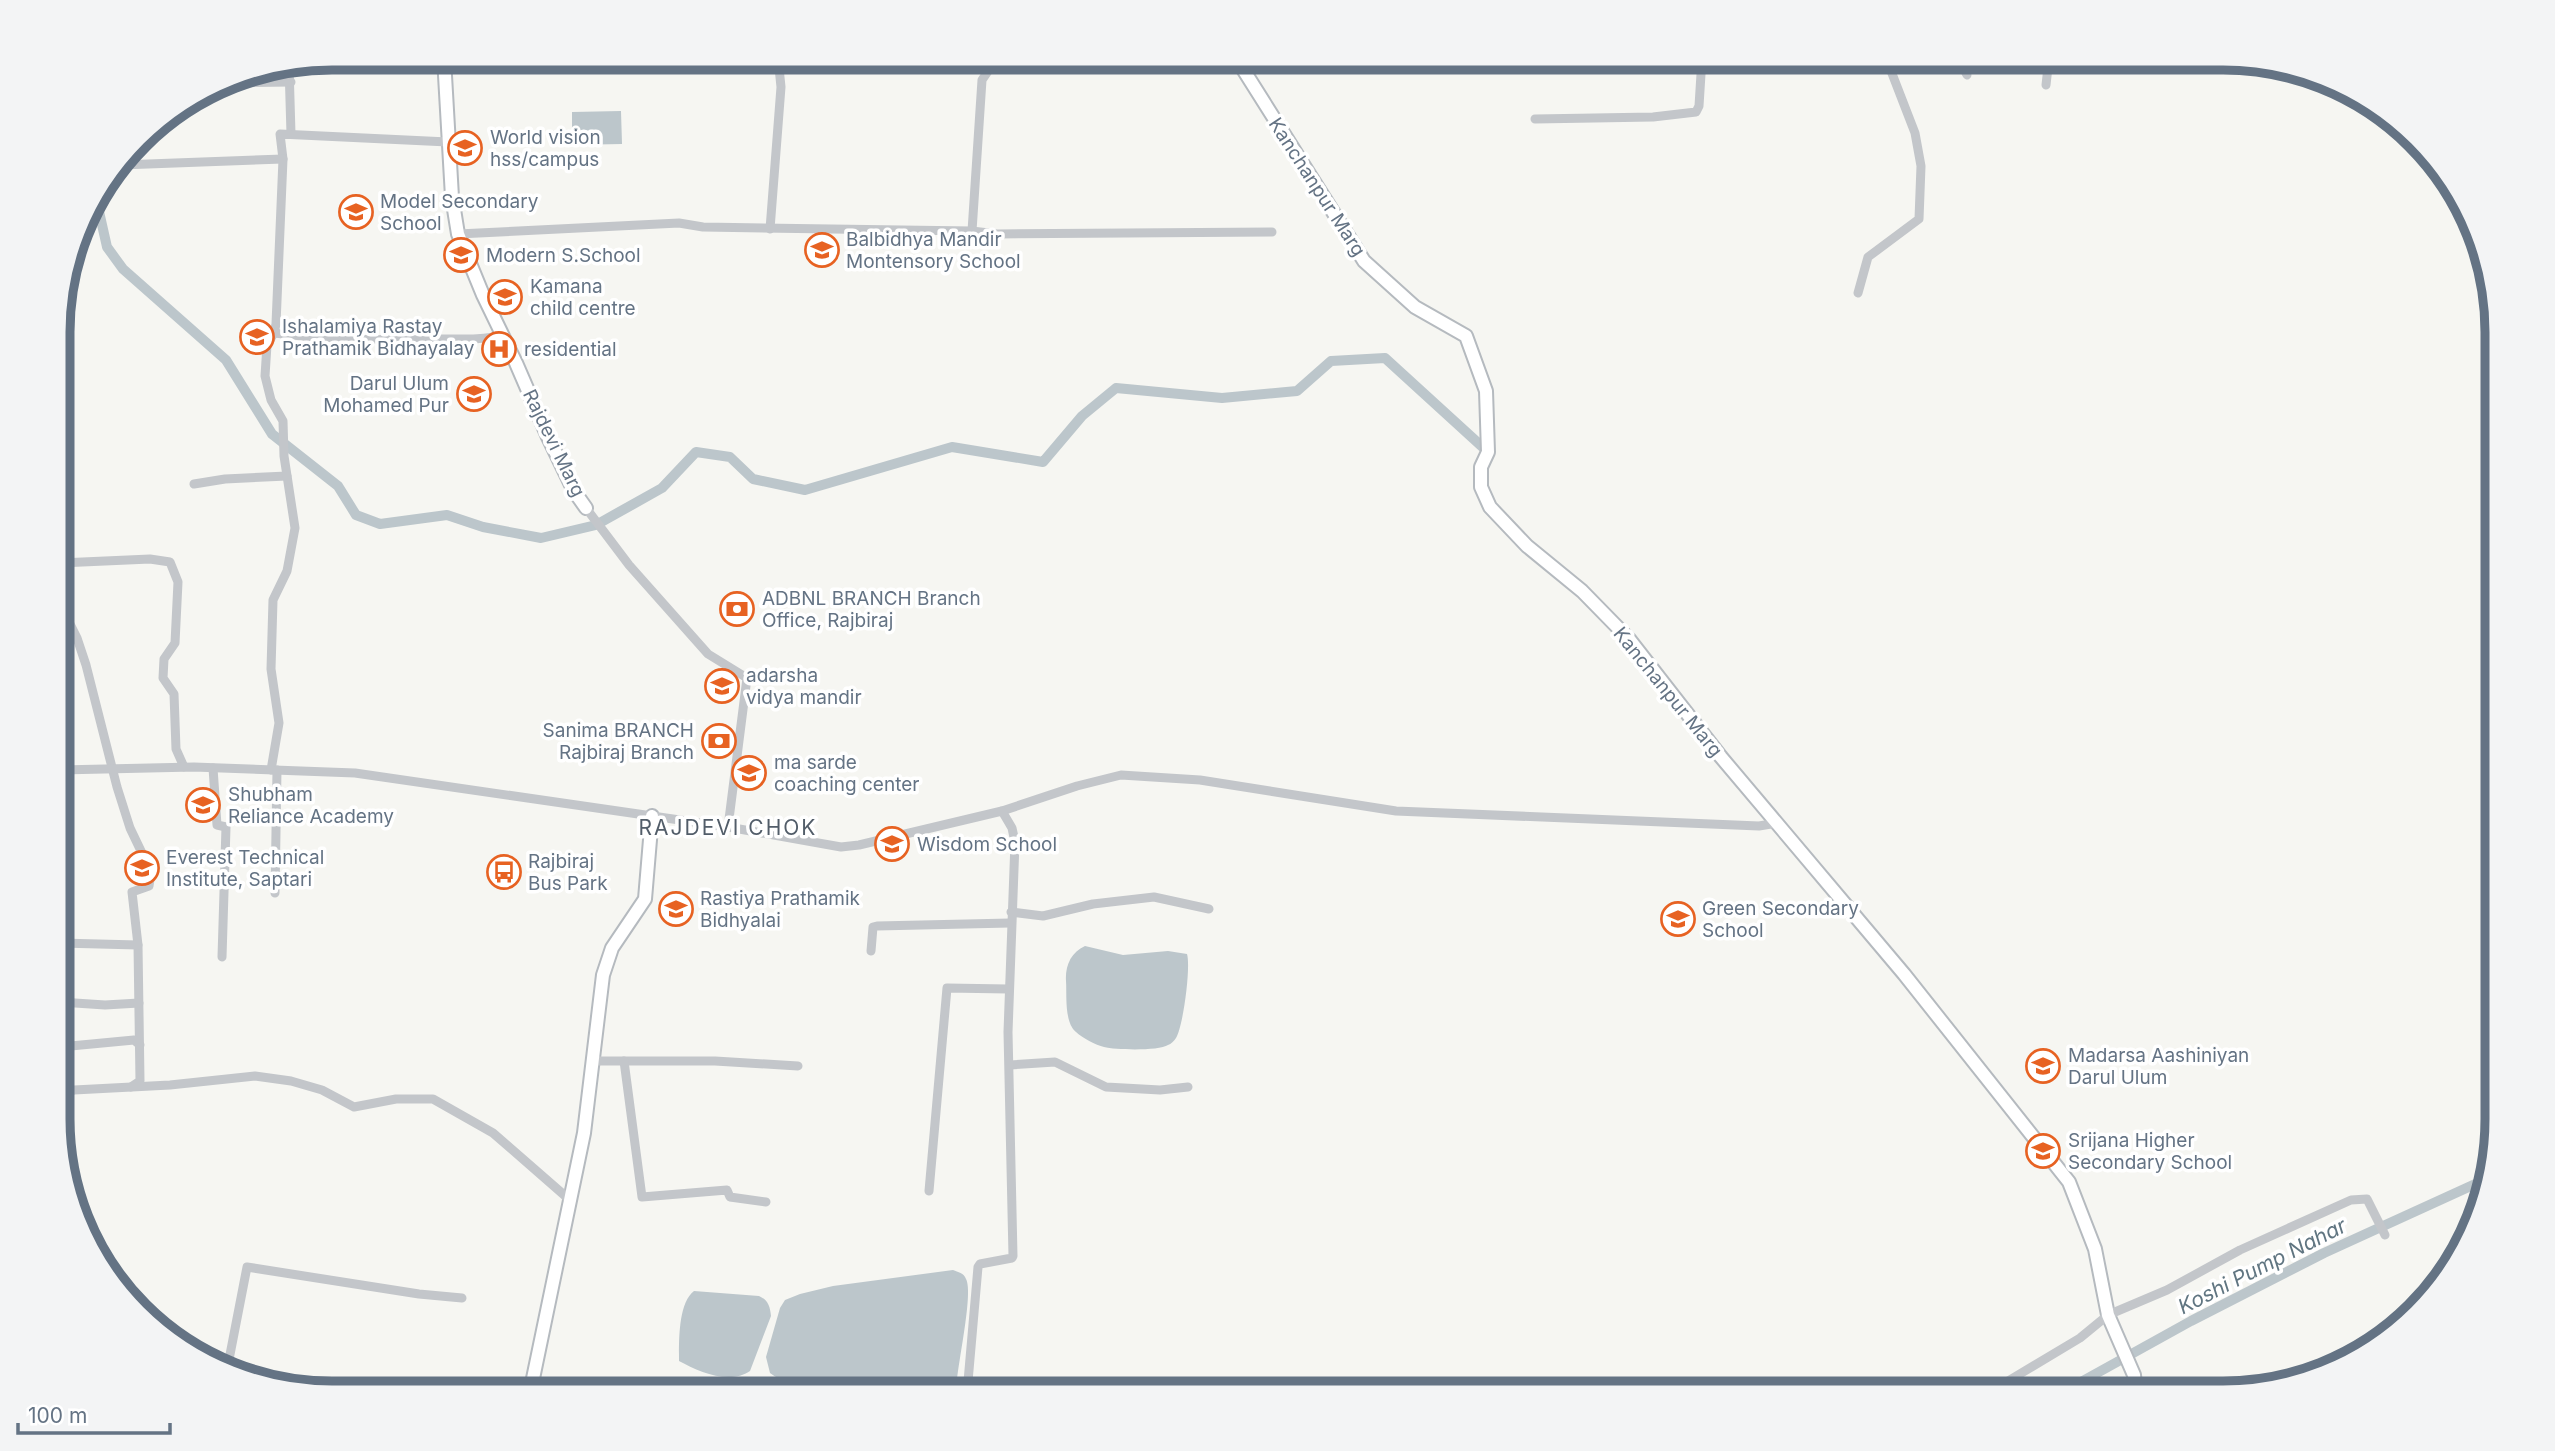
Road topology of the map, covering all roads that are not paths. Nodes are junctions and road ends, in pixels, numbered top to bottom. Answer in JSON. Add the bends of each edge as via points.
{"nodes":[{"id":1,"x":445,"y":70,"type":"edge"},
{"id":2,"x":779,"y":70,"type":"edge"},
{"id":3,"x":989,"y":70,"type":"edge"},
{"id":4,"x":1244,"y":70,"type":"edge"},
{"id":5,"x":1701,"y":70,"type":"edge"},
{"id":6,"x":1891,"y":70,"type":"edge"},
{"id":7,"x":1964,"y":70,"type":"edge"},
{"id":8,"x":2048,"y":70,"type":"edge"},
{"id":9,"x":290,"y":73,"type":"edge"},
{"id":10,"x":1967,"y":75,"type":"dead end"},
{"id":11,"x":291,"y":82,"type":"junction"},
{"id":12,"x":253,"y":83,"type":"edge"},
{"id":13,"x":2046,"y":85,"type":"dead end"},
{"id":14,"x":1535,"y":119,"type":"dead end"},
{"id":15,"x":291,"y":134,"type":"junction"},
{"id":16,"x":448,"y":142,"type":"junction"},
{"id":17,"x":283,"y":159,"type":"junction"},
{"id":18,"x":131,"y":165,"type":"edge"},
{"id":19,"x":771,"y":229,"type":"junction"},
{"id":20,"x":972,"y":231,"type":"junction"},
{"id":21,"x":1272,"y":232,"type":"dead end"},
{"id":22,"x":458,"y":234,"type":"junction"},
{"id":23,"x":1858,"y":293,"type":"dead end"},
{"id":24,"x":274,"y":333,"type":"junction"},
{"id":25,"x":502,"y":335,"type":"junction"},
{"id":26,"x":287,"y":476,"type":"junction"},
{"id":27,"x":194,"y":484,"type":"dead end"},
{"id":28,"x":586,"y":508,"type":"joint"},
{"id":29,"x":70,"y":563,"type":"edge"},
{"id":30,"x":70,"y":624,"type":"edge"},
{"id":31,"x":184,"y":767,"type":"junction"},
{"id":32,"x":213,"y":768,"type":"junction"},
{"id":33,"x":113,"y":769,"type":"junction"},
{"id":34,"x":70,"y":770,"type":"edge"},
{"id":35,"x":274,"y":770,"type":"junction"},
{"id":36,"x":1002,"y":811,"type":"junction"},
{"id":37,"x":652,"y":816,"type":"junction"},
{"id":38,"x":1777,"y":823,"type":"junction"},
{"id":39,"x":728,"y":827,"type":"junction"},
{"id":40,"x":275,"y":893,"type":"dead end"},
{"id":41,"x":1209,"y":909,"type":"dead end"},
{"id":42,"x":1010,"y":912,"type":"junction"},
{"id":43,"x":1010,"y":923,"type":"junction"},
{"id":44,"x":70,"y":943,"type":"edge"},
{"id":45,"x":138,"y":945,"type":"junction"},
{"id":46,"x":871,"y":951,"type":"dead end"},
{"id":47,"x":222,"y":957,"type":"dead end"},
{"id":48,"x":1008,"y":989,"type":"junction"},
{"id":49,"x":70,"y":1003,"type":"edge"},
{"id":50,"x":139,"y":1003,"type":"junction"},
{"id":51,"x":140,"y":1045,"type":"junction"},
{"id":52,"x":70,"y":1046,"type":"edge"},
{"id":53,"x":592,"y":1061,"type":"junction"},
{"id":54,"x":624,"y":1061,"type":"junction"},
{"id":55,"x":1010,"y":1065,"type":"junction"},
{"id":56,"x":798,"y":1066,"type":"dead end"},
{"id":57,"x":131,"y":1087,"type":"junction"},
{"id":58,"x":1188,"y":1087,"type":"dead end"},
{"id":59,"x":70,"y":1091,"type":"edge"},
{"id":60,"x":929,"y":1191,"type":"dead end"},
{"id":61,"x":571,"y":1201,"type":"junction"},
{"id":62,"x":766,"y":1202,"type":"dead end"},
{"id":63,"x":2385,"y":1235,"type":"dead end"},
{"id":64,"x":462,"y":1298,"type":"dead end"},
{"id":65,"x":2108,"y":1315,"type":"junction"},
{"id":66,"x":229,"y":1360,"type":"edge"},
{"id":67,"x":533,"y":1381,"type":"edge"},
{"id":68,"x":968,"y":1381,"type":"edge"},
{"id":69,"x":2008,"y":1381,"type":"edge"},
{"id":70,"x":2135,"y":1381,"type":"edge"}],
"edges":[{"from":1,"to":16,"type":"main road","name":"Rajdevi Marg"},
{"from":2,"to":19,"type":"street"},
{"from":3,"to":20,"type":"street","via":[[982,80]]},
{"from":4,"to":38,"type":"main road","name":"Kanchanpur Marg","via":[[1364,261],[1415,307],[1466,336],[1486,391],[1488,452],[1481,467],[1481,487],[1490,507],[1629,639]]},
{"from":5,"to":14,"type":"street","via":[[1696,112]]},
{"from":6,"to":23,"type":"street","via":[[1916,133],[1921,166],[1919,219],[1868,257]]},
{"from":7,"to":10,"type":"street"},
{"from":8,"to":13,"type":"street"},
{"from":9,"to":11,"type":"street"},
{"from":11,"to":12,"type":"street"},
{"from":11,"to":15,"type":"street"},
{"from":15,"to":16,"type":"street"},
{"from":15,"to":17,"type":"street","via":[[280,134]]},
{"from":16,"to":22,"type":"main road","name":"Rajdevi Marg"},
{"from":17,"to":18,"type":"street"},
{"from":17,"to":24,"type":"street"},
{"from":19,"to":20,"type":"street"},
{"from":19,"to":22,"type":"street","via":[[679,223]]},
{"from":20,"to":21,"type":"street"},
{"from":22,"to":25,"type":"main road","name":"Rajdevi Marg"},
{"from":24,"to":25,"type":"street","via":[[428,340]]},
{"from":24,"to":26,"type":"street","via":[[267,345],[265,376],[283,421]]},
{"from":25,"to":28,"type":"main road","name":"Rajdevi Marg"},
{"from":26,"to":27,"type":"street"},
{"from":26,"to":35,"type":"street","via":[[295,528],[287,571],[273,600],[271,669],[279,723]]},
{"from":28,"to":39,"type":"street","via":[[629,565],[708,654],[747,678]]},
{"from":29,"to":31,"type":"street","via":[[170,562],[178,583],[175,643],[164,659],[163,678],[174,694],[176,750]]},
{"from":30,"to":33,"type":"street","via":[[86,665]]},
{"from":31,"to":32,"type":"street"},
{"from":31,"to":33,"type":"street"},
{"from":32,"to":35,"type":"street"},
{"from":32,"to":47,"type":"street","via":[[217,825],[226,827]]},
{"from":33,"to":34,"type":"street"},
{"from":33,"to":45,"type":"street","via":[[130,828],[151,872],[149,886],[132,892]]},
{"from":35,"to":37,"type":"street","via":[[355,774]]},
{"from":35,"to":40,"type":"street"},
{"from":36,"to":38,"type":"street","via":[[1121,775],[1199,780],[1396,811],[1746,826]]},
{"from":36,"to":39,"type":"street","via":[[841,847]]},
{"from":36,"to":42,"type":"street","via":[[1015,842]]},
{"from":37,"to":39,"type":"street"},
{"from":37,"to":53,"type":"main road","via":[[645,900],[612,948],[603,975]]},
{"from":38,"to":65,"type":"main road","name":"Kanchanpur Marg","via":[[2069,1182],[2095,1249]]},
{"from":41,"to":42,"type":"street","via":[[1154,897],[1043,916]]},
{"from":42,"to":43,"type":"street"},
{"from":43,"to":46,"type":"street","via":[[877,926],[871,932]]},
{"from":43,"to":48,"type":"street"},
{"from":44,"to":45,"type":"street"},
{"from":45,"to":50,"type":"street"},
{"from":48,"to":55,"type":"street"},
{"from":48,"to":60,"type":"street","via":[[947,988]]},
{"from":49,"to":50,"type":"street"},
{"from":50,"to":51,"type":"street"},
{"from":51,"to":52,"type":"street","via":[[134,1040]]},
{"from":51,"to":57,"type":"street","via":[[140,1081]]},
{"from":53,"to":54,"type":"street"},
{"from":53,"to":61,"type":"main road"},
{"from":54,"to":56,"type":"street"},
{"from":54,"to":62,"type":"street","via":[[642,1197],[727,1190],[730,1197]]},
{"from":55,"to":58,"type":"street","via":[[1055,1062],[1106,1087]]},
{"from":55,"to":68,"type":"street","via":[[1013,1256],[978,1267]]},
{"from":57,"to":59,"type":"street"},
{"from":57,"to":61,"type":"street","via":[[255,1076],[312,1087],[354,1107],[396,1099],[433,1099],[493,1133]]},
{"from":61,"to":67,"type":"main road"},
{"from":63,"to":65,"type":"street","via":[[2367,1199],[2351,1200]]},
{"from":64,"to":66,"type":"street","via":[[247,1267]]},
{"from":65,"to":69,"type":"street","via":[[2080,1338]]},
{"from":65,"to":70,"type":"main road","name":"Kanchanpur Marg"}]}
